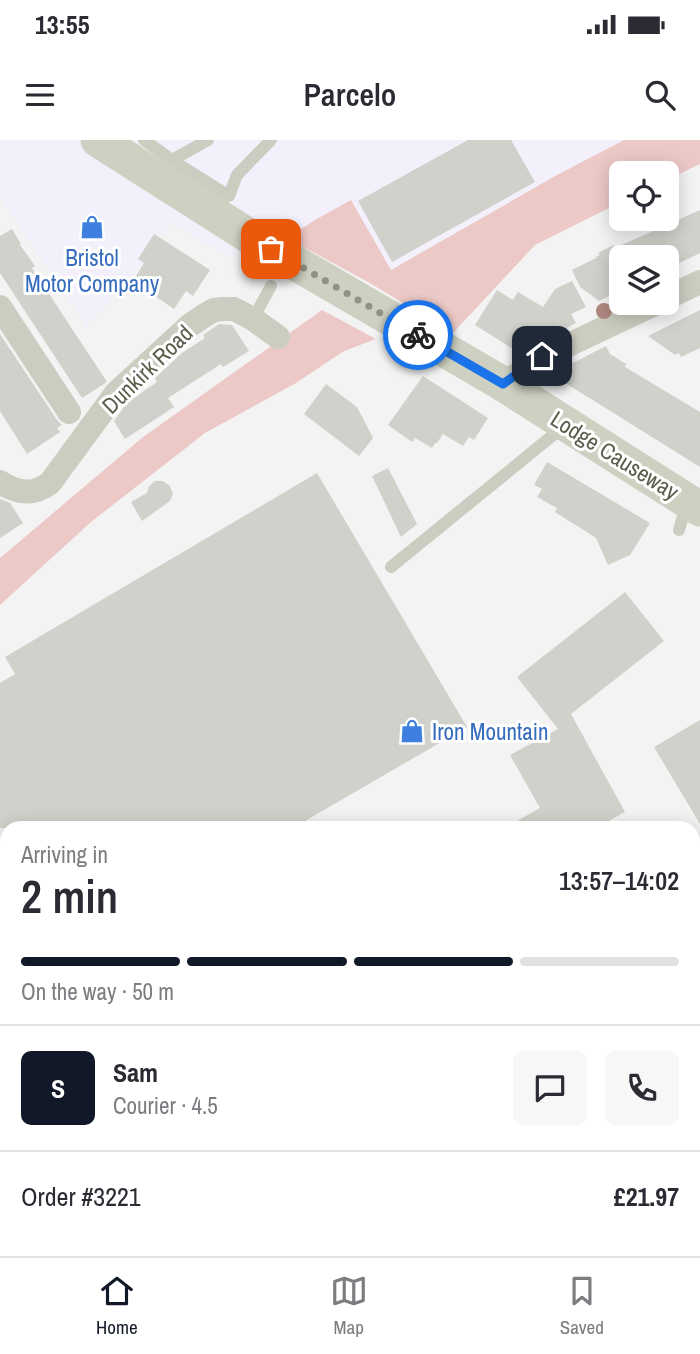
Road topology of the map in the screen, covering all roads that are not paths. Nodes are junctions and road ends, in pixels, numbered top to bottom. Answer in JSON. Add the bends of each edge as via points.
{"nodes":[{"id":1,"x":98,"y":140,"type":"edge"},
{"id":2,"x":144,"y":140,"type":"edge"},
{"id":3,"x":208,"y":140,"type":"edge"},
{"id":4,"x":271,"y":140,"type":"edge"},
{"id":5,"x":172,"y":160,"type":"junction"},
{"id":6,"x":700,"y":282,"type":"edge"},
{"id":7,"x":271,"y":286,"type":"dead end"},
{"id":8,"x":679,"y":292,"type":"edge"},
{"id":9,"x":0,"y":307,"type":"edge"},
{"id":10,"x":631,"y":315,"type":"edge"},
{"id":11,"x":253,"y":319,"type":"junction"},
{"id":12,"x":278,"y":337,"type":"dead end"},
{"id":13,"x":503,"y":384,"type":"junction"},
{"id":14,"x":69,"y":412,"type":"dead end"},
{"id":15,"x":566,"y":424,"type":"junction"},
{"id":16,"x":0,"y":482,"type":"edge"},
{"id":17,"x":689,"y":513,"type":"edge"},
{"id":18,"x":391,"y":566,"type":"dead end"}],
"edges":[{"from":1,"to":13,"type":"main road","name":"Lodge Causeway","via":[[249,236]]},
{"from":2,"to":5,"type":"lane"},
{"from":3,"to":5,"type":"lane"},
{"from":4,"to":5,"type":"lane","via":[[237,175],[229,196]]},
{"from":6,"to":8,"type":"street"},
{"from":7,"to":11,"type":"lane"},
{"from":9,"to":14,"type":"street"},
{"from":10,"to":13,"type":"street","via":[[542,356]]},
{"from":11,"to":12,"type":"street","name":"Dunkirk Road"},
{"from":11,"to":16,"type":"street","name":"Dunkirk Road","via":[[223,309],[197,320],[116,393],[43,489],[27,492]]},
{"from":13,"to":15,"type":"main road","name":"Lodge Causeway"},
{"from":15,"to":17,"type":"main road","name":"Lodge Causeway"},
{"from":15,"to":18,"type":"lane"}]}
